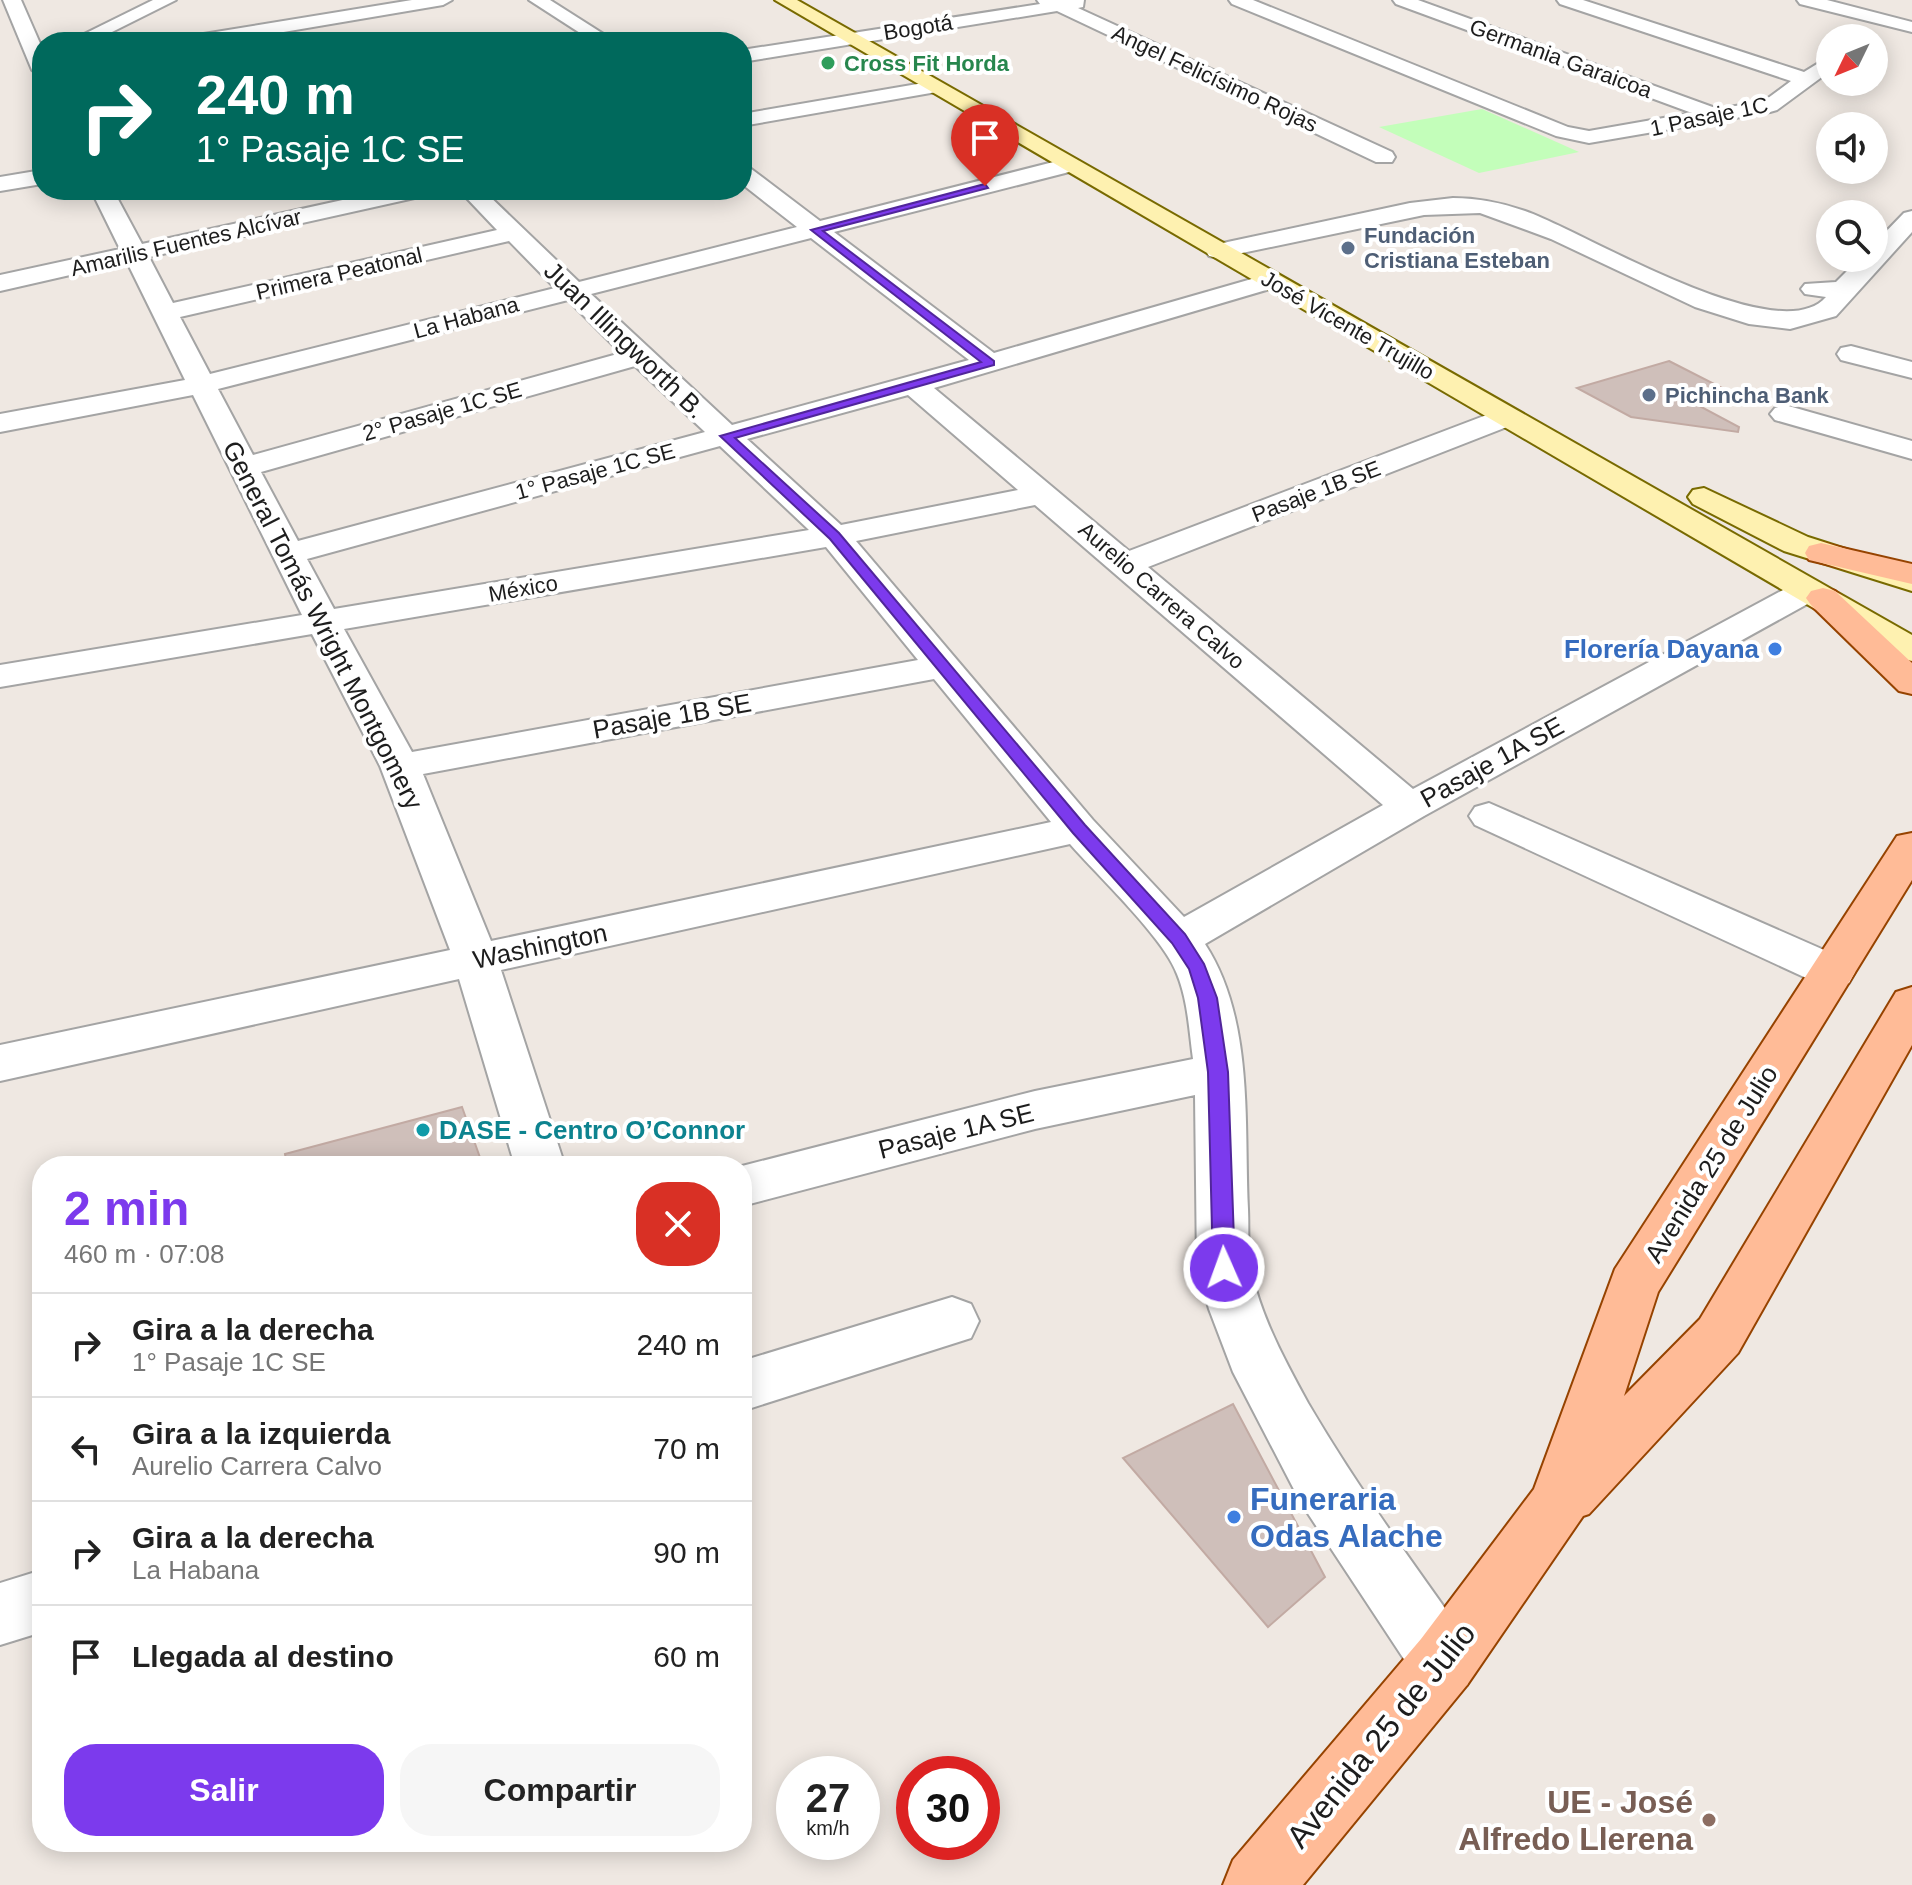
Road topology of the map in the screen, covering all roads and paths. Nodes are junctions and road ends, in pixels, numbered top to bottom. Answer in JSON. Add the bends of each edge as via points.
{"nodes":[{"id":1,"x":14,"y":0,"type":"edge"},
{"id":2,"x":167,"y":0,"type":"edge"},
{"id":3,"x":443,"y":0,"type":"edge"},
{"id":4,"x":538,"y":0,"type":"edge"},
{"id":5,"x":784,"y":0,"type":"edge"},
{"id":6,"x":1095,"y":0,"type":"edge"},
{"id":7,"x":1238,"y":0,"type":"edge"},
{"id":8,"x":1402,"y":0,"type":"edge"},
{"id":9,"x":1566,"y":0,"type":"edge"},
{"id":10,"x":1806,"y":0,"type":"edge"},
{"id":11,"x":0,"y":3,"type":"edge"},
{"id":12,"x":1052,"y":3,"type":"edge"},
{"id":13,"x":281,"y":8,"type":"dead end"},
{"id":14,"x":1912,"y":15,"type":"edge"},
{"id":15,"x":1888,"y":21,"type":"junction"},
{"id":16,"x":296,"y":24,"type":"junction"},
{"id":17,"x":1882,"y":24,"type":"edge"},
{"id":18,"x":1912,"y":27,"type":"edge"},
{"id":19,"x":854,"y":29,"type":"junction"},
{"id":20,"x":98,"y":32,"type":"edge"},
{"id":21,"x":249,"y":32,"type":"edge"},
{"id":22,"x":305,"y":32,"type":"edge"},
{"id":23,"x":591,"y":32,"type":"edge"},
{"id":24,"x":882,"y":32,"type":"junction"},
{"id":25,"x":906,"y":46,"type":"dead end"},
{"id":26,"x":32,"y":54,"type":"edge"},
{"id":27,"x":752,"y":54,"type":"edge"},
{"id":28,"x":1816,"y":73,"type":"edge"},
{"id":29,"x":1808,"y":80,"type":"junction"},
{"id":30,"x":968,"y":81,"type":"dead end"},
{"id":31,"x":935,"y":87,"type":"junction"},
{"id":32,"x":997,"y":97,"type":"dead end"},
{"id":33,"x":1720,"y":116,"type":"junction"},
{"id":34,"x":752,"y":118,"type":"edge"},
{"id":35,"x":1384,"y":157,"type":"dead end"},
{"id":36,"x":1069,"y":165,"type":"junction"},
{"id":37,"x":32,"y":179,"type":"edge"},
{"id":38,"x":752,"y":181,"type":"edge"},
{"id":39,"x":0,"y":184,"type":"edge"},
{"id":40,"x":107,"y":200,"type":"edge"},
{"id":41,"x":375,"y":200,"type":"edge"},
{"id":42,"x":480,"y":200,"type":"edge"},
{"id":43,"x":1912,"y":218,"type":"edge"},
{"id":44,"x":816,"y":230,"type":"junction"},
{"id":45,"x":514,"y":233,"type":"junction"},
{"id":46,"x":1223,"y":239,"type":"junction"},
{"id":47,"x":1254,"y":243,"type":"junction"},
{"id":48,"x":1888,"y":243,"type":"edge"},
{"id":49,"x":135,"y":254,"type":"junction"},
{"id":50,"x":1860,"y":272,"type":"edge"},
{"id":51,"x":1271,"y":281,"type":"junction"},
{"id":52,"x":0,"y":283,"type":"edge"},
{"id":53,"x":1667,"y":284,"type":"junction"},
{"id":54,"x":1741,"y":287,"type":"dead end"},
{"id":55,"x":1785,"y":288,"type":"dead end"},
{"id":56,"x":571,"y":290,"type":"junction"},
{"id":57,"x":1843,"y":290,"type":"junction"},
{"id":58,"x":165,"y":313,"type":"junction"},
{"id":59,"x":1851,"y":354,"type":"dead end"},
{"id":60,"x":640,"y":356,"type":"junction"},
{"id":61,"x":990,"y":363,"type":"junction"},
{"id":62,"x":1912,"y":370,"type":"edge"},
{"id":63,"x":202,"y":385,"type":"junction"},
{"id":64,"x":913,"y":385,"type":"junction"},
{"id":65,"x":1785,"y":414,"type":"dead end"},
{"id":66,"x":1507,"y":417,"type":"junction"},
{"id":67,"x":0,"y":423,"type":"edge"},
{"id":68,"x":1572,"y":423,"type":"dead end"},
{"id":69,"x":726,"y":436,"type":"junction"},
{"id":70,"x":1912,"y":450,"type":"edge"},
{"id":71,"x":244,"y":467,"type":"junction"},
{"id":72,"x":1679,"y":483,"type":"dead end"},
{"id":73,"x":1044,"y":494,"type":"junction"},
{"id":74,"x":834,"y":536,"type":"junction"},
{"id":75,"x":1821,"y":553,"type":"junction"},
{"id":76,"x":288,"y":554,"type":"junction"},
{"id":77,"x":1126,"y":564,"type":"junction"},
{"id":78,"x":1864,"y":566,"type":"junction"},
{"id":79,"x":1912,"y":574,"type":"edge"},
{"id":80,"x":1912,"y":581,"type":"edge"},
{"id":81,"x":1912,"y":590,"type":"edge"},
{"id":82,"x":1827,"y":600,"type":"junction"},
{"id":83,"x":1912,"y":615,"type":"edge"},
{"id":84,"x":323,"y":622,"type":"junction"},
{"id":85,"x":1912,"y":650,"type":"edge"},
{"id":86,"x":944,"y":666,"type":"junction"},
{"id":87,"x":0,"y":676,"type":"edge"},
{"id":88,"x":1912,"y":683,"type":"edge"},
{"id":89,"x":400,"y":766,"type":"junction"},
{"id":90,"x":1410,"y":807,"type":"junction"},
{"id":91,"x":1489,"y":816,"type":"dead end"},
{"id":92,"x":1079,"y":829,"type":"junction"},
{"id":93,"x":1912,"y":846,"type":"edge"},
{"id":94,"x":1179,"y":939,"type":"junction"},
{"id":95,"x":476,"y":960,"type":"junction"},
{"id":96,"x":1833,"y":972,"type":"junction"},
{"id":97,"x":1902,"y":1024,"type":"edge"},
{"id":98,"x":0,"y":1063,"type":"edge"},
{"id":99,"x":1218,"y":1072,"type":"junction"},
{"id":100,"x":537,"y":1156,"type":"edge"},
{"id":101,"x":752,"y":1183,"type":"edge"},
{"id":102,"x":952,"y":1321,"type":"dead end"},
{"id":103,"x":752,"y":1383,"type":"edge"},
{"id":104,"x":1558,"y":1505,"type":"junction"},
{"id":105,"x":32,"y":1604,"type":"edge"},
{"id":106,"x":0,"y":1614,"type":"edge"},
{"id":107,"x":1444,"y":1662,"type":"junction"},
{"id":108,"x":1258,"y":1885,"type":"edge"}],
"edges":[{"from":1,"to":11,"type":"street"},
{"from":1,"to":26,"type":"street"},
{"from":2,"to":20,"type":"street"},
{"from":3,"to":16,"type":"street"},
{"from":4,"to":23,"type":"street"},
{"from":5,"to":19,"type":"main road","name":"José Vicente Trujillo"},
{"from":6,"to":12,"type":"street","name":"Bogotá"},
{"from":7,"to":33,"type":"street","name":"1 Pasaje 1C","via":[[1576,136],[1603,137]]},
{"from":8,"to":33,"type":"street","name":"Germania Garaicoa"},
{"from":9,"to":29,"type":"street"},
{"from":10,"to":15,"type":"street"},
{"from":12,"to":24,"type":"street","name":"Bogotá"},
{"from":12,"to":35,"type":"street","name":"Angel Felicísimo Rojas"},
{"from":13,"to":16,"type":"street"},
{"from":14,"to":15,"type":"street"},
{"from":15,"to":17,"type":"street"},
{"from":15,"to":18,"type":"street"},
{"from":16,"to":21,"type":"street"},
{"from":16,"to":22,"type":"street"},
{"from":19,"to":24,"type":"street","name":"Bogotá"},
{"from":19,"to":27,"type":"street","name":"Bogotá"},
{"from":19,"to":31,"type":"main road","name":"José Vicente Trujillo"},
{"from":24,"to":25,"type":"main road"},
{"from":28,"to":29,"type":"street","name":"1 Pasaje 1C"},
{"from":29,"to":33,"type":"street","name":"1 Pasaje 1C","via":[[1770,106]]},
{"from":30,"to":32,"type":"main road"},
{"from":31,"to":34,"type":"street"},
{"from":31,"to":36,"type":"main road","name":"José Vicente Trujillo"},
{"from":36,"to":44,"type":"street","name":"La Habana"},
{"from":36,"to":46,"type":"main road","name":"José Vicente Trujillo"},
{"from":37,"to":39,"type":"street"},
{"from":38,"to":44,"type":"street"},
{"from":40,"to":49,"type":"street","name":"General Tomás Wright Montgomery"},
{"from":41,"to":49,"type":"street","name":"Amarilis Fuentes Alcívar"},
{"from":42,"to":45,"type":"street","name":"Juan Illingworth B."},
{"from":43,"to":48,"type":"street"},
{"from":44,"to":56,"type":"street","name":"La Habana"},
{"from":44,"to":61,"type":"street"},
{"from":45,"to":56,"type":"street","name":"Juan Illingworth B."},
{"from":45,"to":58,"type":"street","name":"Primera Peatonal"},
{"from":46,"to":47,"type":"street"},
{"from":46,"to":51,"type":"main road","name":"José Vicente Trujillo"},
{"from":47,"to":53,"type":"street","via":[[1445,205],[1481,206],[1511,214]]},
{"from":47,"to":68,"type":"main road","name":"José Vicente Trujillo"},
{"from":49,"to":52,"type":"street","name":"Amarilis Fuentes Alcívar"},
{"from":49,"to":58,"type":"street","name":"General Tomás Wright Montgomery"},
{"from":50,"to":57,"type":"street"},
{"from":51,"to":61,"type":"street","name":"1° Pasaje 1C SE"},
{"from":51,"to":66,"type":"main road","name":"José Vicente Trujillo"},
{"from":53,"to":54,"type":"street"},
{"from":53,"to":57,"type":"street","via":[[1721,308],[1770,318],[1820,315]]},
{"from":55,"to":57,"type":"street"},
{"from":56,"to":60,"type":"street","name":"Juan Illingworth B."},
{"from":56,"to":63,"type":"street","name":"La Habana"},
{"from":58,"to":63,"type":"street","name":"General Tomás Wright Montgomery"},
{"from":59,"to":62,"type":"street"},
{"from":60,"to":69,"type":"street","name":"Juan Illingworth B."},
{"from":60,"to":71,"type":"street","name":"2° Pasaje 1C SE"},
{"from":61,"to":64,"type":"street","name":"1° Pasaje 1C SE"},
{"from":63,"to":67,"type":"street","name":"La Habana"},
{"from":63,"to":71,"type":"street","name":"General Tomás Wright Montgomery"},
{"from":64,"to":69,"type":"street","name":"1° Pasaje 1C SE"},
{"from":64,"to":73,"type":"street","name":"Aurelio Carrera Calvo"},
{"from":65,"to":70,"type":"street"},
{"from":66,"to":77,"type":"street","name":"Pasaje 1B SE"},
{"from":66,"to":82,"type":"main road","name":"José Vicente Trujillo"},
{"from":69,"to":74,"type":"street","name":"Juan Illingworth B."},
{"from":69,"to":76,"type":"street","name":"1° Pasaje 1C SE"},
{"from":71,"to":76,"type":"street","name":"General Tomás Wright Montgomery"},
{"from":72,"to":75,"type":"main road","via":[[1774,535]]},
{"from":73,"to":74,"type":"street","name":"México"},
{"from":73,"to":77,"type":"street","name":"Aurelio Carrera Calvo"},
{"from":74,"to":84,"type":"street","name":"México"},
{"from":74,"to":86,"type":"street","name":"Juan Illingworth B."},
{"from":75,"to":78,"type":"main road"},
{"from":75,"to":79,"type":"main road"},
{"from":76,"to":84,"type":"street","name":"General Tomás Wright Montgomery"},
{"from":77,"to":90,"type":"street","name":"Aurelio Carrera Calvo"},
{"from":78,"to":80,"type":"main road"},
{"from":78,"to":81,"type":"main road"},
{"from":82,"to":83,"type":"main road","via":[[1885,620]]},
{"from":82,"to":85,"type":"main road","name":"José Vicente Trujillo"},
{"from":82,"to":88,"type":"main road"},
{"from":82,"to":90,"type":"street","name":"Pasaje 1A SE"},
{"from":84,"to":87,"type":"street","name":"México"},
{"from":84,"to":89,"type":"street","name":"General Tomás Wright Montgomery"},
{"from":86,"to":89,"type":"street","name":"Pasaje 1B SE"},
{"from":86,"to":92,"type":"street","name":"Juan Illingworth B."},
{"from":89,"to":95,"type":"street","name":"General Tomás Wright Montgomery"},
{"from":90,"to":94,"type":"street","name":"Pasaje 1A SE"},
{"from":91,"to":96,"type":"street"},
{"from":92,"to":94,"type":"street","name":"Juan Illingworth B."},
{"from":92,"to":95,"type":"street","name":"Washington"},
{"from":93,"to":96,"type":"main road","name":"Avenida 25 de Julio"},
{"from":94,"to":99,"type":"street","name":"Juan Illingworth B.","via":[[1208,998]]},
{"from":95,"to":98,"type":"street","name":"Washington"},
{"from":95,"to":100,"type":"street","name":"General Tomás Wright Montgomery"},
{"from":96,"to":104,"type":"main road","name":"Avenida 25 de Julio","via":[[1634,1285]]},
{"from":97,"to":104,"type":"main road","name":"Avenida 25 de Julio","via":[[1719,1336]]},
{"from":99,"to":101,"type":"street","name":"Pasaje 1A SE","via":[[1035,1110]]},
{"from":99,"to":107,"type":"street","name":"Juan Illingworth B.","via":[[1224,1268],[1236,1309],[1261,1372],[1322,1483]]},
{"from":102,"to":103,"type":"street"},
{"from":104,"to":107,"type":"main road","name":"Avenida 25 de Julio"},
{"from":105,"to":106,"type":"street"},
{"from":107,"to":108,"type":"main road","name":"Avenida 25 de Julio"}]}
